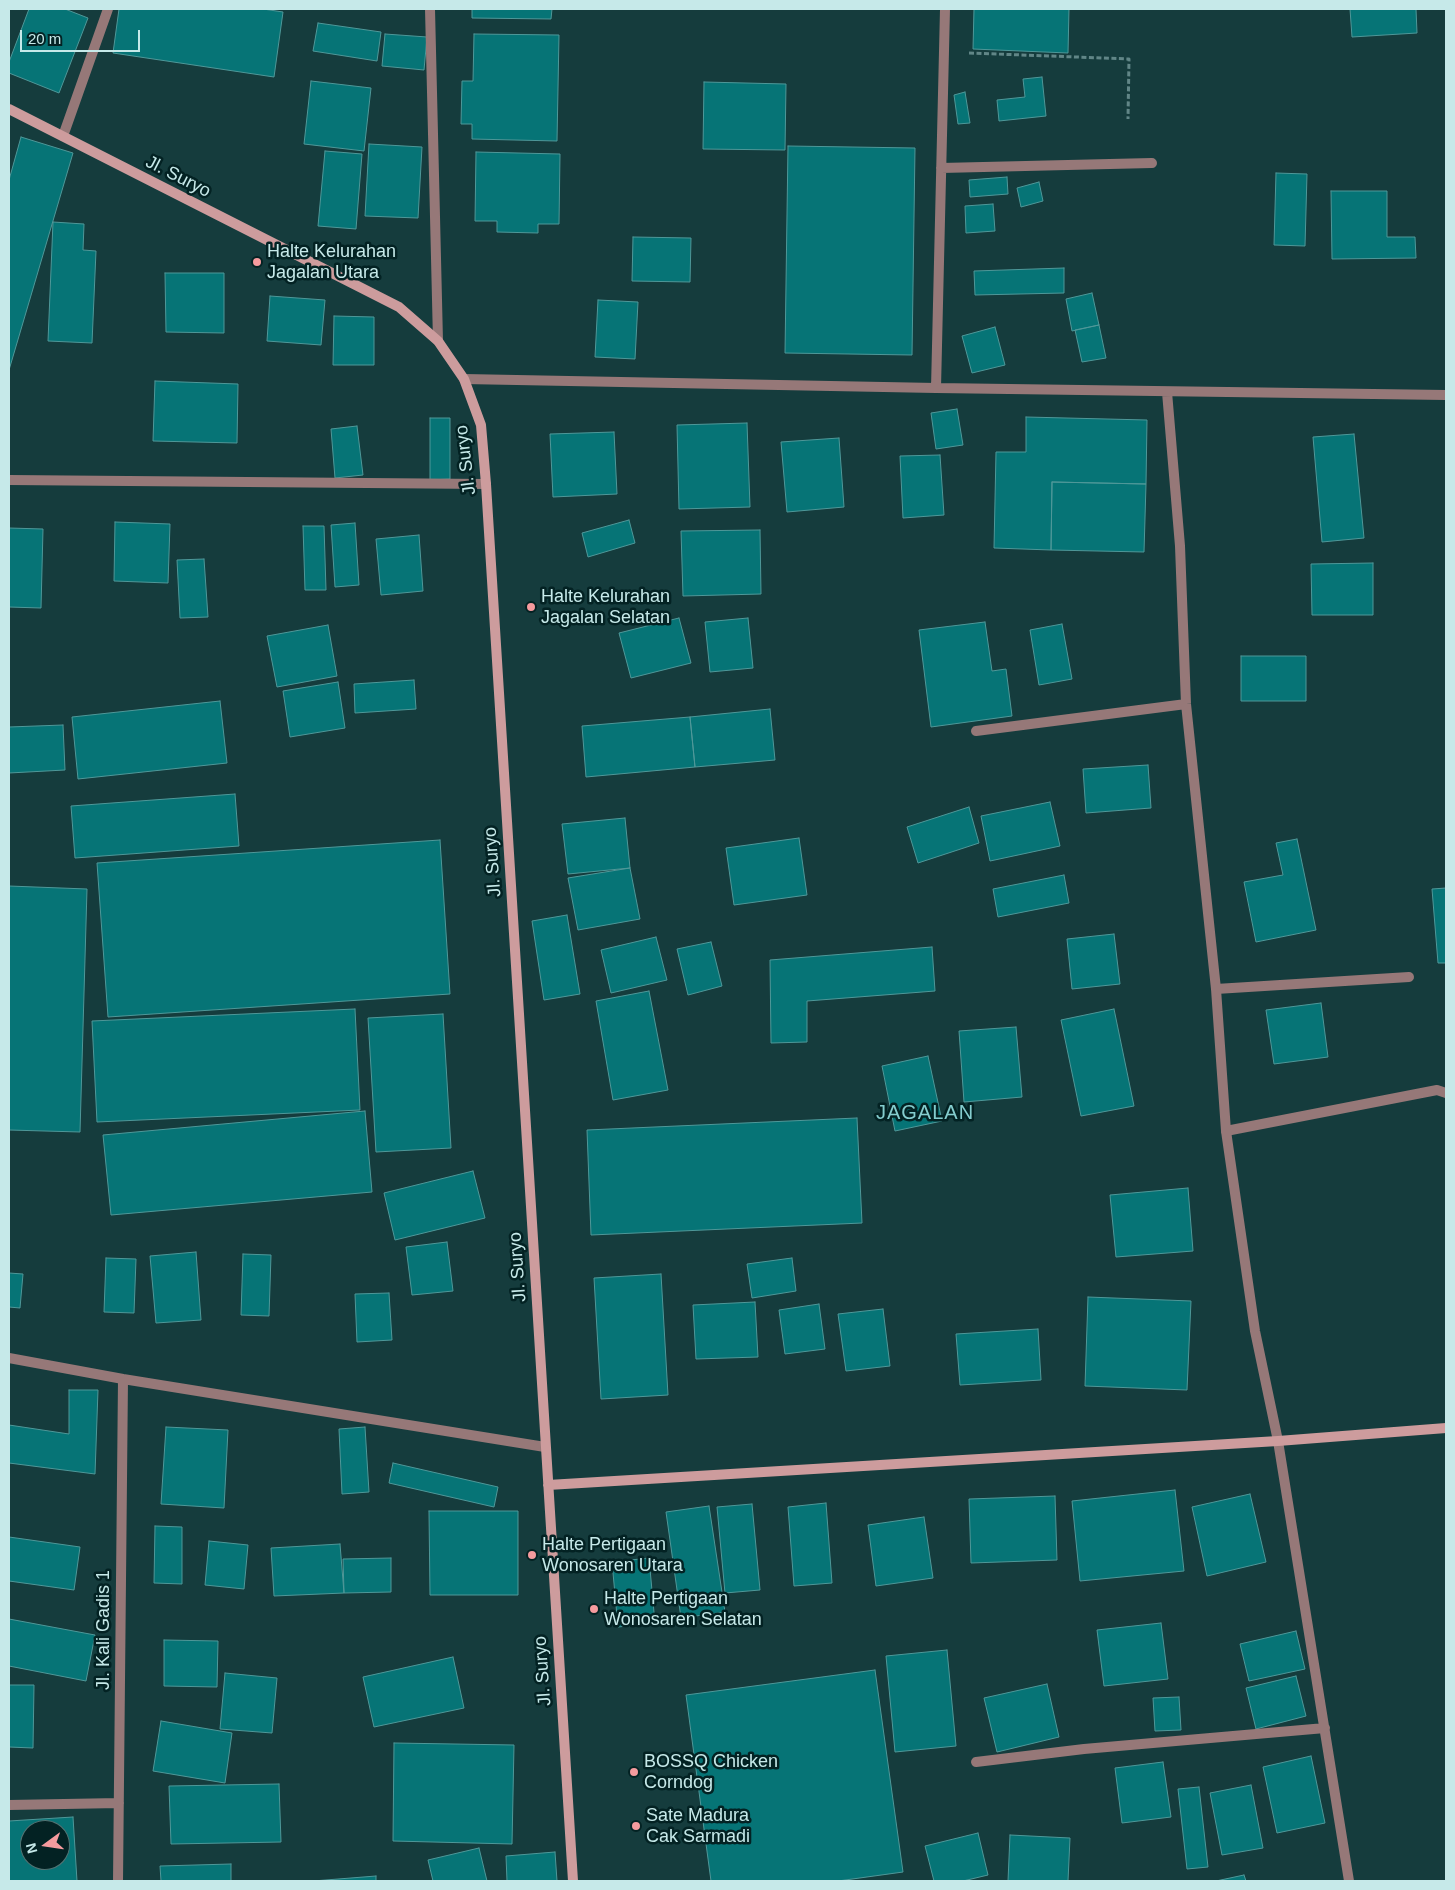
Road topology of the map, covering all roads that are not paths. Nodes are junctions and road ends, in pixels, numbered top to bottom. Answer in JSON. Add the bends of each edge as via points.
{"nodes":[{"id":1,"x":108,"y":9,"type":"edge"},
{"id":2,"x":430,"y":9,"type":"edge"},
{"id":3,"x":945,"y":9,"type":"edge"},
{"id":4,"x":9,"y":109,"type":"edge"},
{"id":5,"x":63,"y":136,"type":"junction"},
{"id":6,"x":1152,"y":163,"type":"dead end"},
{"id":7,"x":941,"y":168,"type":"junction"},
{"id":8,"x":438,"y":341,"type":"junction"},
{"id":9,"x":464,"y":379,"type":"junction"},
{"id":10,"x":936,"y":388,"type":"junction"},
{"id":11,"x":1167,"y":392,"type":"junction"},
{"id":12,"x":1446,"y":395,"type":"edge"},
{"id":13,"x":9,"y":480,"type":"edge"},
{"id":14,"x":486,"y":484,"type":"junction"},
{"id":15,"x":1186,"y":704,"type":"junction"},
{"id":16,"x":976,"y":731,"type":"dead end"},
{"id":17,"x":1409,"y":978,"type":"dead end"},
{"id":18,"x":1216,"y":989,"type":"junction"},
{"id":19,"x":1446,"y":1093,"type":"edge"},
{"id":20,"x":1226,"y":1131,"type":"junction"},
{"id":21,"x":9,"y":1358,"type":"edge"},
{"id":22,"x":123,"y":1379,"type":"junction"},
{"id":23,"x":1446,"y":1428,"type":"edge"},
{"id":24,"x":1278,"y":1441,"type":"junction"},
{"id":25,"x":545,"y":1447,"type":"junction"},
{"id":26,"x":548,"y":1485,"type":"junction"},
{"id":27,"x":1324,"y":1728,"type":"junction"},
{"id":28,"x":976,"y":1762,"type":"dead end"},
{"id":29,"x":119,"y":1803,"type":"junction"},
{"id":30,"x":9,"y":1805,"type":"edge"},
{"id":31,"x":118,"y":1881,"type":"edge"},
{"id":32,"x":572,"y":1881,"type":"edge"},
{"id":33,"x":1349,"y":1881,"type":"edge"}],
"edges":[{"from":1,"to":5,"type":"street"},
{"from":2,"to":8,"type":"street"},
{"from":3,"to":7,"type":"street"},
{"from":4,"to":5,"type":"main road","name":"Jl. Suryo"},
{"from":5,"to":8,"type":"main road","name":"Jl. Suryo","via":[[399,307]]},
{"from":6,"to":7,"type":"street"},
{"from":7,"to":10,"type":"street"},
{"from":8,"to":9,"type":"main road","name":"Jl. Suryo"},
{"from":9,"to":10,"type":"street"},
{"from":9,"to":14,"type":"main road","name":"Jl. Suryo","via":[[481,425]]},
{"from":10,"to":11,"type":"street"},
{"from":11,"to":12,"type":"street"},
{"from":11,"to":15,"type":"street","via":[[1180,546]]},
{"from":13,"to":14,"type":"street"},
{"from":14,"to":25,"type":"main road","name":"Jl. Suryo"},
{"from":15,"to":16,"type":"street"},
{"from":15,"to":18,"type":"street"},
{"from":17,"to":18,"type":"street"},
{"from":18,"to":20,"type":"street"},
{"from":19,"to":20,"type":"street","via":[[1437,1090]]},
{"from":20,"to":24,"type":"street","via":[[1255,1331]]},
{"from":21,"to":22,"type":"street"},
{"from":22,"to":25,"type":"street"},
{"from":22,"to":29,"type":"street","name":"Jl. Kali Gadis 1"},
{"from":23,"to":24,"type":"main road"},
{"from":24,"to":26,"type":"main road"},
{"from":24,"to":27,"type":"street"},
{"from":25,"to":26,"type":"main road","name":"Jl. Suryo"},
{"from":26,"to":32,"type":"main road","name":"Jl. Suryo"},
{"from":27,"to":28,"type":"street"},
{"from":27,"to":33,"type":"street"},
{"from":29,"to":30,"type":"street"},
{"from":29,"to":31,"type":"street","name":"Jl. Kali Gadis 1"}]}
